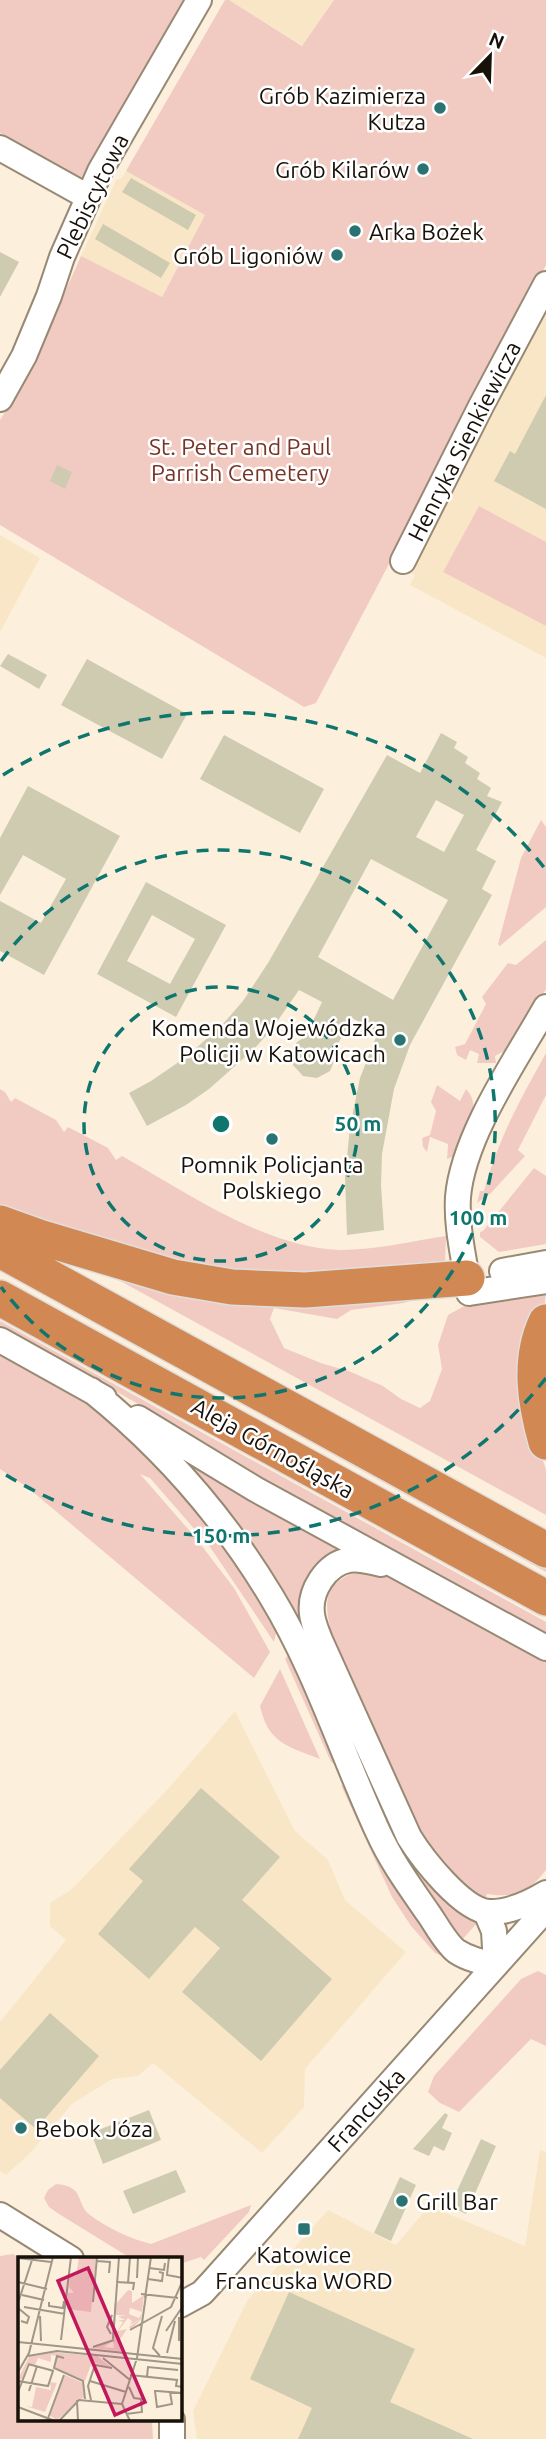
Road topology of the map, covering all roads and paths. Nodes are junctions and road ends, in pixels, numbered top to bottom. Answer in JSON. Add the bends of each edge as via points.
{"nodes":[{"id":1,"x":199,"y":0,"type":"edge"},
{"id":2,"x":0,"y":148,"type":"edge"},
{"id":3,"x":88,"y":197,"type":"junction"},
{"id":4,"x":546,"y":284,"type":"edge"},
{"id":5,"x":0,"y":399,"type":"edge"},
{"id":6,"x":403,"y":561,"type":"dead end"},
{"id":7,"x":546,"y":1007,"type":"edge"},
{"id":8,"x":0,"y":1223,"type":"edge"},
{"id":9,"x":0,"y":1250,"type":"edge"},
{"id":10,"x":546,"y":1263,"type":"edge"},
{"id":11,"x":467,"y":1278,"type":"junction"},
{"id":12,"x":546,"y":1281,"type":"edge"},
{"id":13,"x":0,"y":1298,"type":"edge"},
{"id":14,"x":546,"y":1322,"type":"edge"},
{"id":15,"x":0,"y":1340,"type":"edge"},
{"id":16,"x":91,"y":1390,"type":"junction"},
{"id":17,"x":546,"y":1441,"type":"edge"},
{"id":18,"x":546,"y":1550,"type":"edge"},
{"id":19,"x":401,"y":1569,"type":"junction"},
{"id":20,"x":546,"y":1598,"type":"edge"},
{"id":21,"x":546,"y":1648,"type":"edge"},
{"id":22,"x":546,"y":1893,"type":"edge"},
{"id":23,"x":546,"y":1909,"type":"edge"},
{"id":24,"x":486,"y":1912,"type":"junction"},
{"id":25,"x":521,"y":1937,"type":"junction"},
{"id":26,"x":455,"y":1950,"type":"junction"},
{"id":27,"x":496,"y":1965,"type":"junction"},
{"id":28,"x":464,"y":2000,"type":"junction"},
{"id":29,"x":0,"y":2215,"type":"edge"},
{"id":30,"x":68,"y":2257,"type":"edge"},
{"id":31,"x":182,"y":2304,"type":"edge"}],
"edges":[{"from":1,"to":3,"type":"street","name":"Plebiscytowa"},
{"from":2,"to":3,"type":"street"},
{"from":3,"to":5,"type":"street","name":"Plebiscytowa","via":[[24,356]]},
{"from":4,"to":6,"type":"street","name":"Henryka Sienkiewicza"},
{"from":7,"to":11,"type":"street","via":[[498,1091],[463,1171],[458,1209]]},
{"from":8,"to":11,"type":"highway","via":[[173,1278],[232,1287],[305,1290]]},
{"from":9,"to":18,"type":"highway","name":"Aleja Górnośląska"},
{"from":10,"to":11,"type":"street"},
{"from":11,"to":12,"type":"street","via":[[469,1293]]},
{"from":13,"to":20,"type":"highway","name":"Aleja Górnośląska"},
{"from":14,"to":17,"type":"highway","via":[[536,1351],[534,1385]]},
{"from":15,"to":16,"type":"street"},
{"from":16,"to":19,"type":"street"},
{"from":16,"to":26,"type":"street","via":[[169,1461],[271,1596],[313,1679],[378,1834]]},
{"from":19,"to":21,"type":"street"},
{"from":19,"to":24,"type":"street","via":[[346,1560],[321,1579],[312,1614],[409,1837],[451,1889]]},
{"from":22,"to":24,"type":"street","via":[[514,1908]]},
{"from":23,"to":25,"type":"street","name":"Francuska"},
{"from":24,"to":25,"type":"street"},
{"from":24,"to":27,"type":"street","via":[[494,1931]]},
{"from":25,"to":27,"type":"street","name":"Francuska"},
{"from":26,"to":27,"type":"street"},
{"from":26,"to":28,"type":"street"},
{"from":27,"to":28,"type":"street","name":"Francuska"},
{"from":28,"to":31,"type":"street","name":"Francuska","via":[[202,2293]]},
{"from":29,"to":30,"type":"street"}]}
